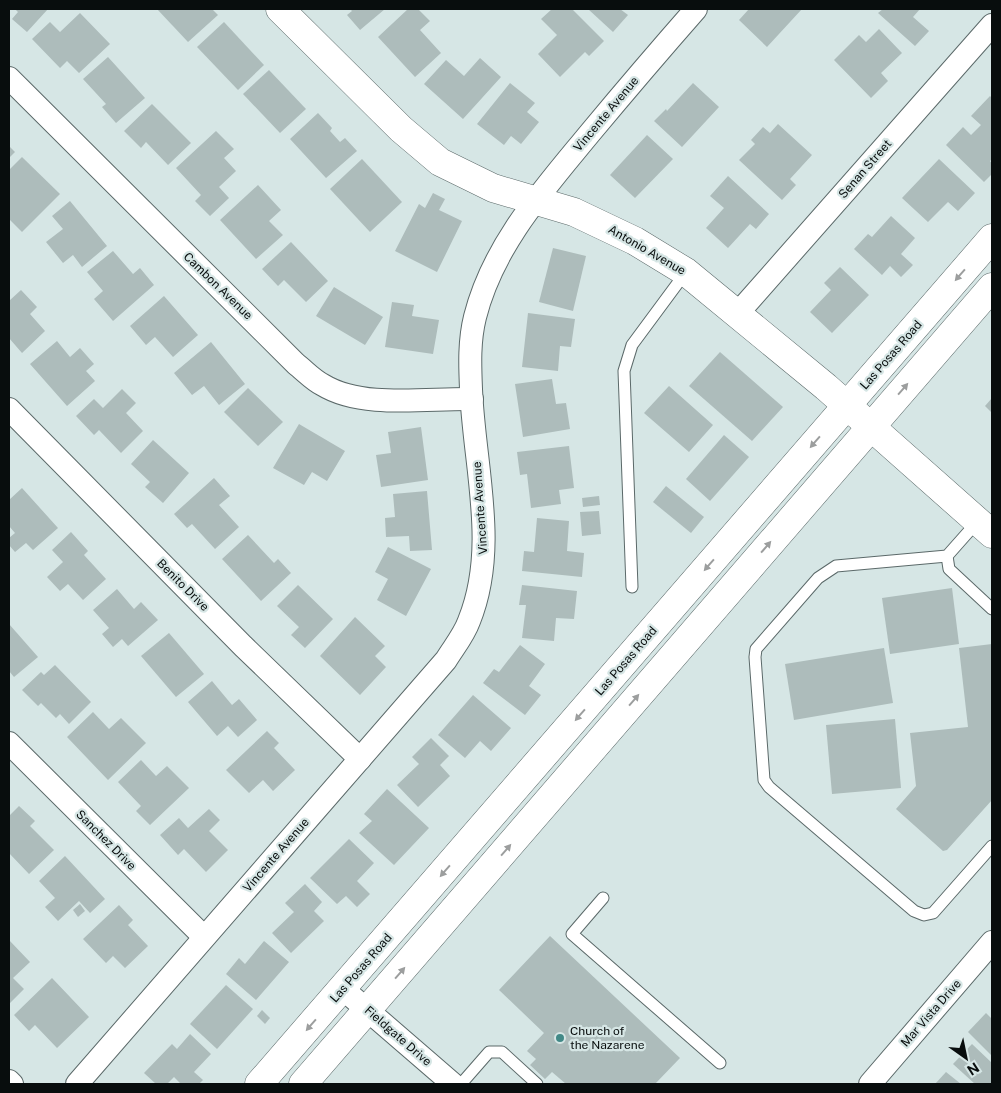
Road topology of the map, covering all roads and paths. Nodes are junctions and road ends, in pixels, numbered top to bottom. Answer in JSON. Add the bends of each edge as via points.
{"nodes":[{"id":1,"x":280,"y":9,"type":"edge"},
{"id":2,"x":696,"y":9,"type":"edge"},
{"id":3,"x":992,"y":25,"type":"edge"},
{"id":4,"x":9,"y":78,"type":"edge"},
{"id":5,"x":534,"y":200,"type":"junction"},
{"id":6,"x":992,"y":238,"type":"edge"},
{"id":7,"x":686,"y":272,"type":"junction"},
{"id":8,"x":992,"y":287,"type":"edge"},
{"id":9,"x":738,"y":313,"type":"junction"},
{"id":10,"x":472,"y":400,"type":"junction"},
{"id":11,"x":847,"y":406,"type":"junction"},
{"id":12,"x":9,"y":409,"type":"edge"},
{"id":13,"x":871,"y":426,"type":"junction"},
{"id":14,"x":985,"y":527,"type":"edge"},
{"id":15,"x":947,"y":556,"type":"junction"},
{"id":16,"x":632,"y":587,"type":"dead end"},
{"id":17,"x":992,"y":609,"type":"edge"},
{"id":18,"x":9,"y":743,"type":"edge"},
{"id":19,"x":360,"y":759,"type":"junction"},
{"id":20,"x":992,"y":846,"type":"edge"},
{"id":21,"x":603,"y":898,"type":"dead end"},
{"id":22,"x":204,"y":937,"type":"junction"},
{"id":23,"x":992,"y":942,"type":"edge"},
{"id":24,"x":343,"y":989,"type":"junction"},
{"id":25,"x":368,"y":1010,"type":"junction"},
{"id":26,"x":720,"y":1064,"type":"dead end"},
{"id":27,"x":9,"y":1081,"type":"edge"},
{"id":28,"x":12,"y":1084,"type":"edge"},
{"id":29,"x":77,"y":1084,"type":"edge"},
{"id":30,"x":259,"y":1084,"type":"edge"},
{"id":31,"x":303,"y":1084,"type":"edge"},
{"id":32,"x":453,"y":1084,"type":"edge"},
{"id":33,"x":461,"y":1084,"type":"edge"},
{"id":34,"x":537,"y":1084,"type":"edge"},
{"id":35,"x":870,"y":1084,"type":"edge"}],
"edges":[{"from":1,"to":5,"type":"main road","name":"Antonio Avenue","via":[[424,150],[464,175]]},
{"from":2,"to":5,"type":"street","name":"Vincente Avenue"},
{"from":3,"to":9,"type":"street","name":"Senan Street"},
{"from":4,"to":10,"type":"street","name":"Cambon Avenue","via":[[296,364],[323,386],[376,399]]},
{"from":5,"to":7,"type":"main road","name":"Antonio Avenue","via":[[574,212],[604,226]]},
{"from":5,"to":10,"type":"street","name":"Vincente Avenue","via":[[504,245],[475,317],[470,355]]},
{"from":6,"to":11,"type":"main road","name":"Las Posas Road","one_way":true},
{"from":7,"to":9,"type":"main road","name":"Antonio Avenue"},
{"from":7,"to":16,"type":"lane","via":[[632,345],[624,371]]},
{"from":13,"to":8,"type":"main road","one_way":true},
{"from":9,"to":11,"type":"main road","name":"Antonio Avenue"},
{"from":10,"to":19,"type":"street","name":"Vincente Avenue","via":[[485,544],[476,602],[462,636],[446,660]]},
{"from":11,"to":13,"type":"main road","name":"Antonio Avenue"},
{"from":11,"to":24,"type":"main road","name":"Las Posas Road","one_way":true},
{"from":12,"to":19,"type":"street","name":"Benito Drive","via":[[243,646]]},
{"from":13,"to":14,"type":"main road","name":"Antonio Avenue"},
{"from":25,"to":13,"type":"main road","one_way":true},
{"from":14,"to":15,"type":"lane"},
{"from":15,"to":17,"type":"lane","via":[[949,569]]},
{"from":15,"to":20,"type":"lane","via":[[829,569],[756,649],[764,780],[914,911],[924,915],[940,907]]},
{"from":18,"to":22,"type":"street","name":"Sanchez Drive"},
{"from":19,"to":22,"type":"street","name":"Vincente Avenue"},
{"from":21,"to":26,"type":"lane","via":[[572,934]]},
{"from":22,"to":29,"type":"street","name":"Vincente Avenue"},
{"from":23,"to":35,"type":"street","name":"Mar Vista Drive"},
{"from":24,"to":25,"type":"street","name":"Fieldgate Drive"},
{"from":24,"to":30,"type":"main road","name":"Las Posas Road","one_way":true},
{"from":25,"to":31,"type":"main road"},
{"from":25,"to":32,"type":"street","name":"Fieldgate Drive"},
{"from":27,"to":28,"type":"street"},
{"from":33,"to":34,"type":"lane","via":[[490,1052],[502,1052]]}]}
